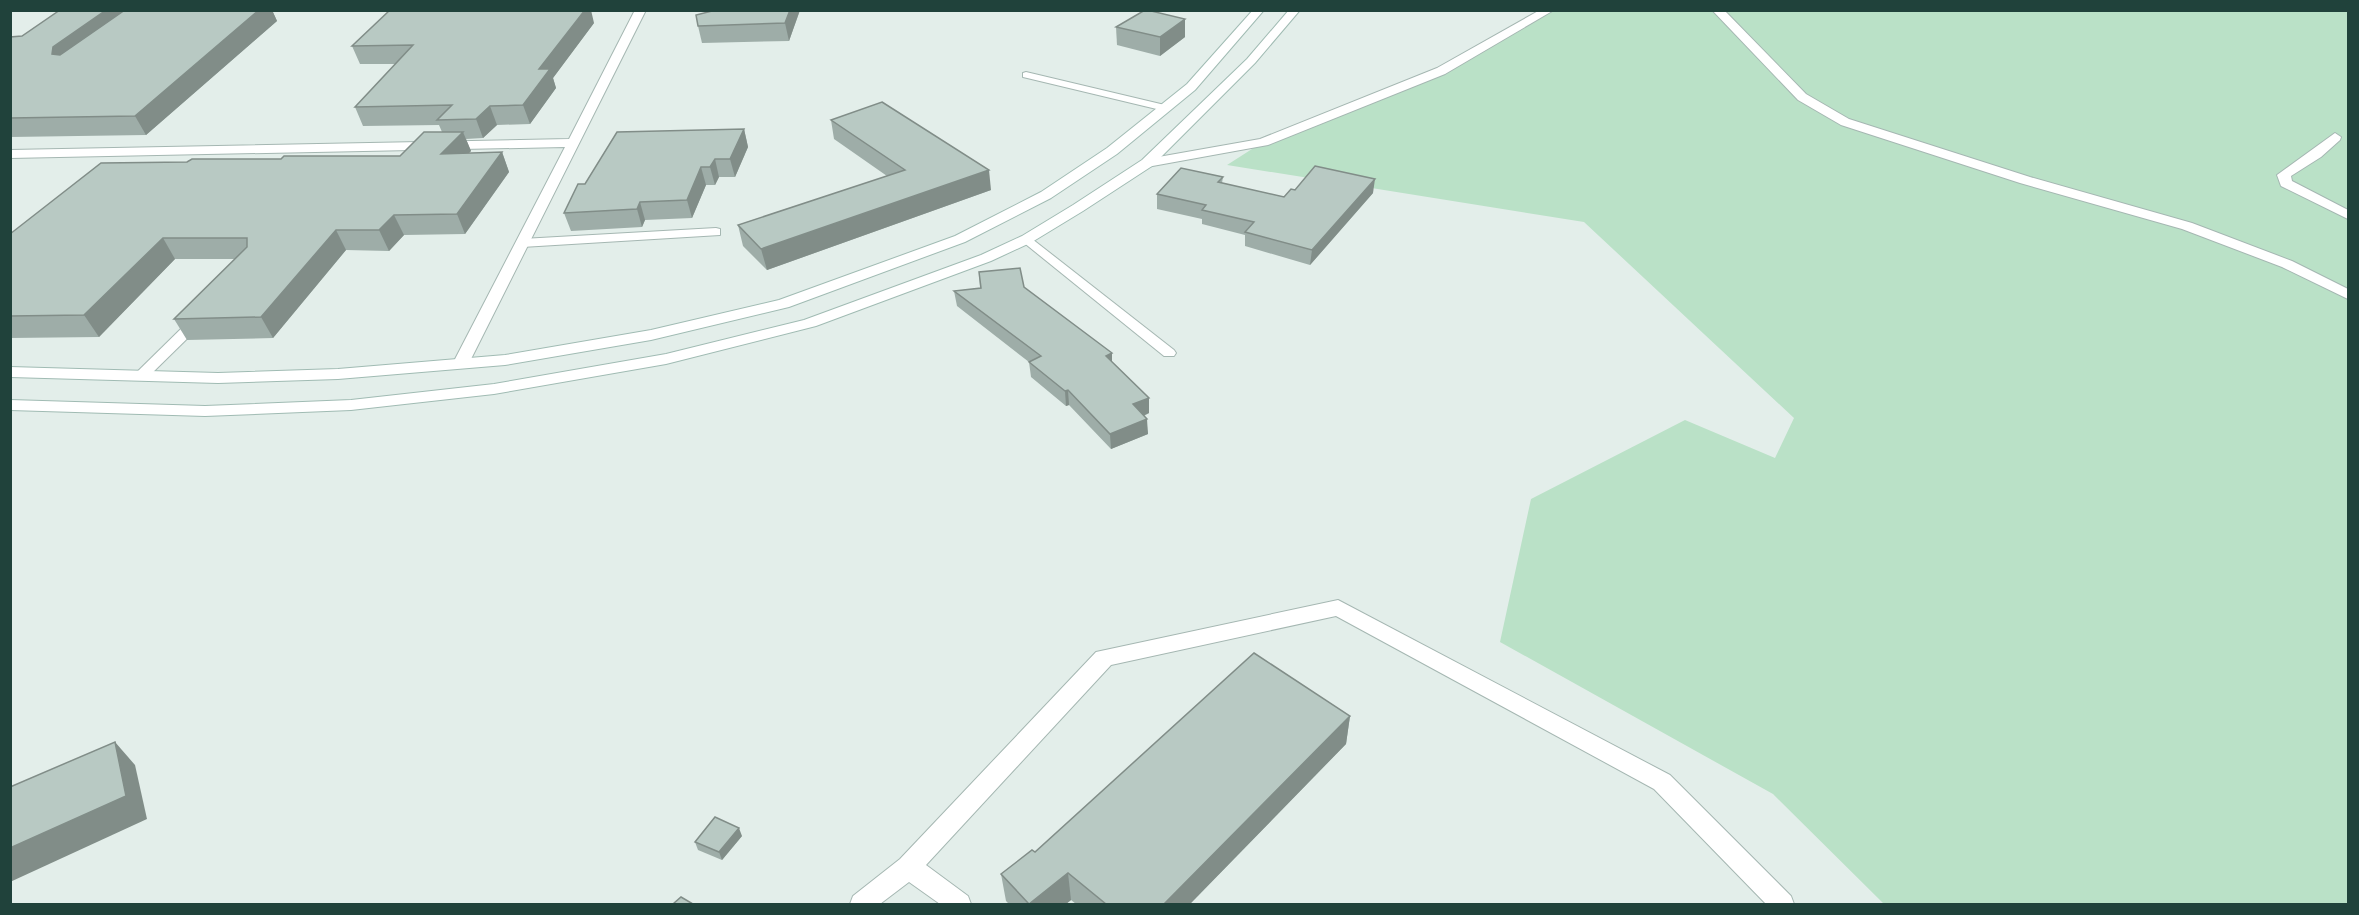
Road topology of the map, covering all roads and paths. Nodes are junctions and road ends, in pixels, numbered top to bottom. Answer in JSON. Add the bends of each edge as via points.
{"nodes":[{"id":1,"x":641,"y":10,"type":"edge"},
{"id":2,"x":1259,"y":10,"type":"edge"},
{"id":3,"x":1295,"y":10,"type":"edge"},
{"id":4,"x":1549,"y":10,"type":"edge"},
{"id":5,"x":1717,"y":10,"type":"edge"},
{"id":6,"x":1026,"y":75,"type":"dead end"},
{"id":7,"x":1165,"y":108,"type":"junction"},
{"id":8,"x":2335,"y":136,"type":"dead end"},
{"id":9,"x":572,"y":143,"type":"junction"},
{"id":10,"x":10,"y":154,"type":"edge"},
{"id":11,"x":1147,"y":163,"type":"junction"},
{"id":12,"x":2349,"y":215,"type":"edge"},
{"id":13,"x":716,"y":232,"type":"dead end"},
{"id":14,"x":1027,"y":239,"type":"junction"},
{"id":15,"x":522,"y":243,"type":"junction"},
{"id":16,"x":2349,"y":295,"type":"edge"},
{"id":17,"x":207,"y":311,"type":"edge"},
{"id":18,"x":1169,"y":353,"type":"dead end"},
{"id":19,"x":461,"y":363,"type":"junction"},
{"id":20,"x":10,"y":372,"type":"edge"},
{"id":21,"x":141,"y":376,"type":"junction"},
{"id":22,"x":10,"y":405,"type":"edge"},
{"id":23,"x":909,"y":867,"type":"junction"},
{"id":24,"x":862,"y":904,"type":"edge"},
{"id":25,"x":959,"y":904,"type":"edge"},
{"id":26,"x":1782,"y":904,"type":"edge"}],
"edges":[{"from":1,"to":9,"type":"street"},
{"from":2,"to":7,"type":"street","via":[[1191,87]]},
{"from":3,"to":11,"type":"street","via":[[1251,61]]},
{"from":4,"to":11,"type":"street","via":[[1441,71],[1263,142]]},
{"from":5,"to":16,"type":"street","via":[[1802,97],[1845,122],[2025,180],[2187,226],[2287,264]]},
{"from":6,"to":7,"type":"lane"},
{"from":7,"to":19,"type":"street","via":[[1112,152],[1047,195],[960,239],[784,304],[651,335],[505,360]]},
{"from":8,"to":12,"type":"street","via":[[2284,175],[2286,183]]},
{"from":9,"to":10,"type":"street"},
{"from":9,"to":15,"type":"street"},
{"from":11,"to":14,"type":"street"},
{"from":13,"to":15,"type":"lane"},
{"from":14,"to":18,"type":"lane"},
{"from":14,"to":22,"type":"street","via":[[810,323],[666,359],[494,389],[351,405],[205,411]]},
{"from":15,"to":19,"type":"street"},
{"from":17,"to":21,"type":"lane"},
{"from":19,"to":21,"type":"street","via":[[338,374]]},
{"from":20,"to":21,"type":"street"},
{"from":23,"to":24,"type":"street"},
{"from":23,"to":25,"type":"street"},
{"from":23,"to":26,"type":"street","via":[[1104,657],[1338,608],[1662,782]]}]}
